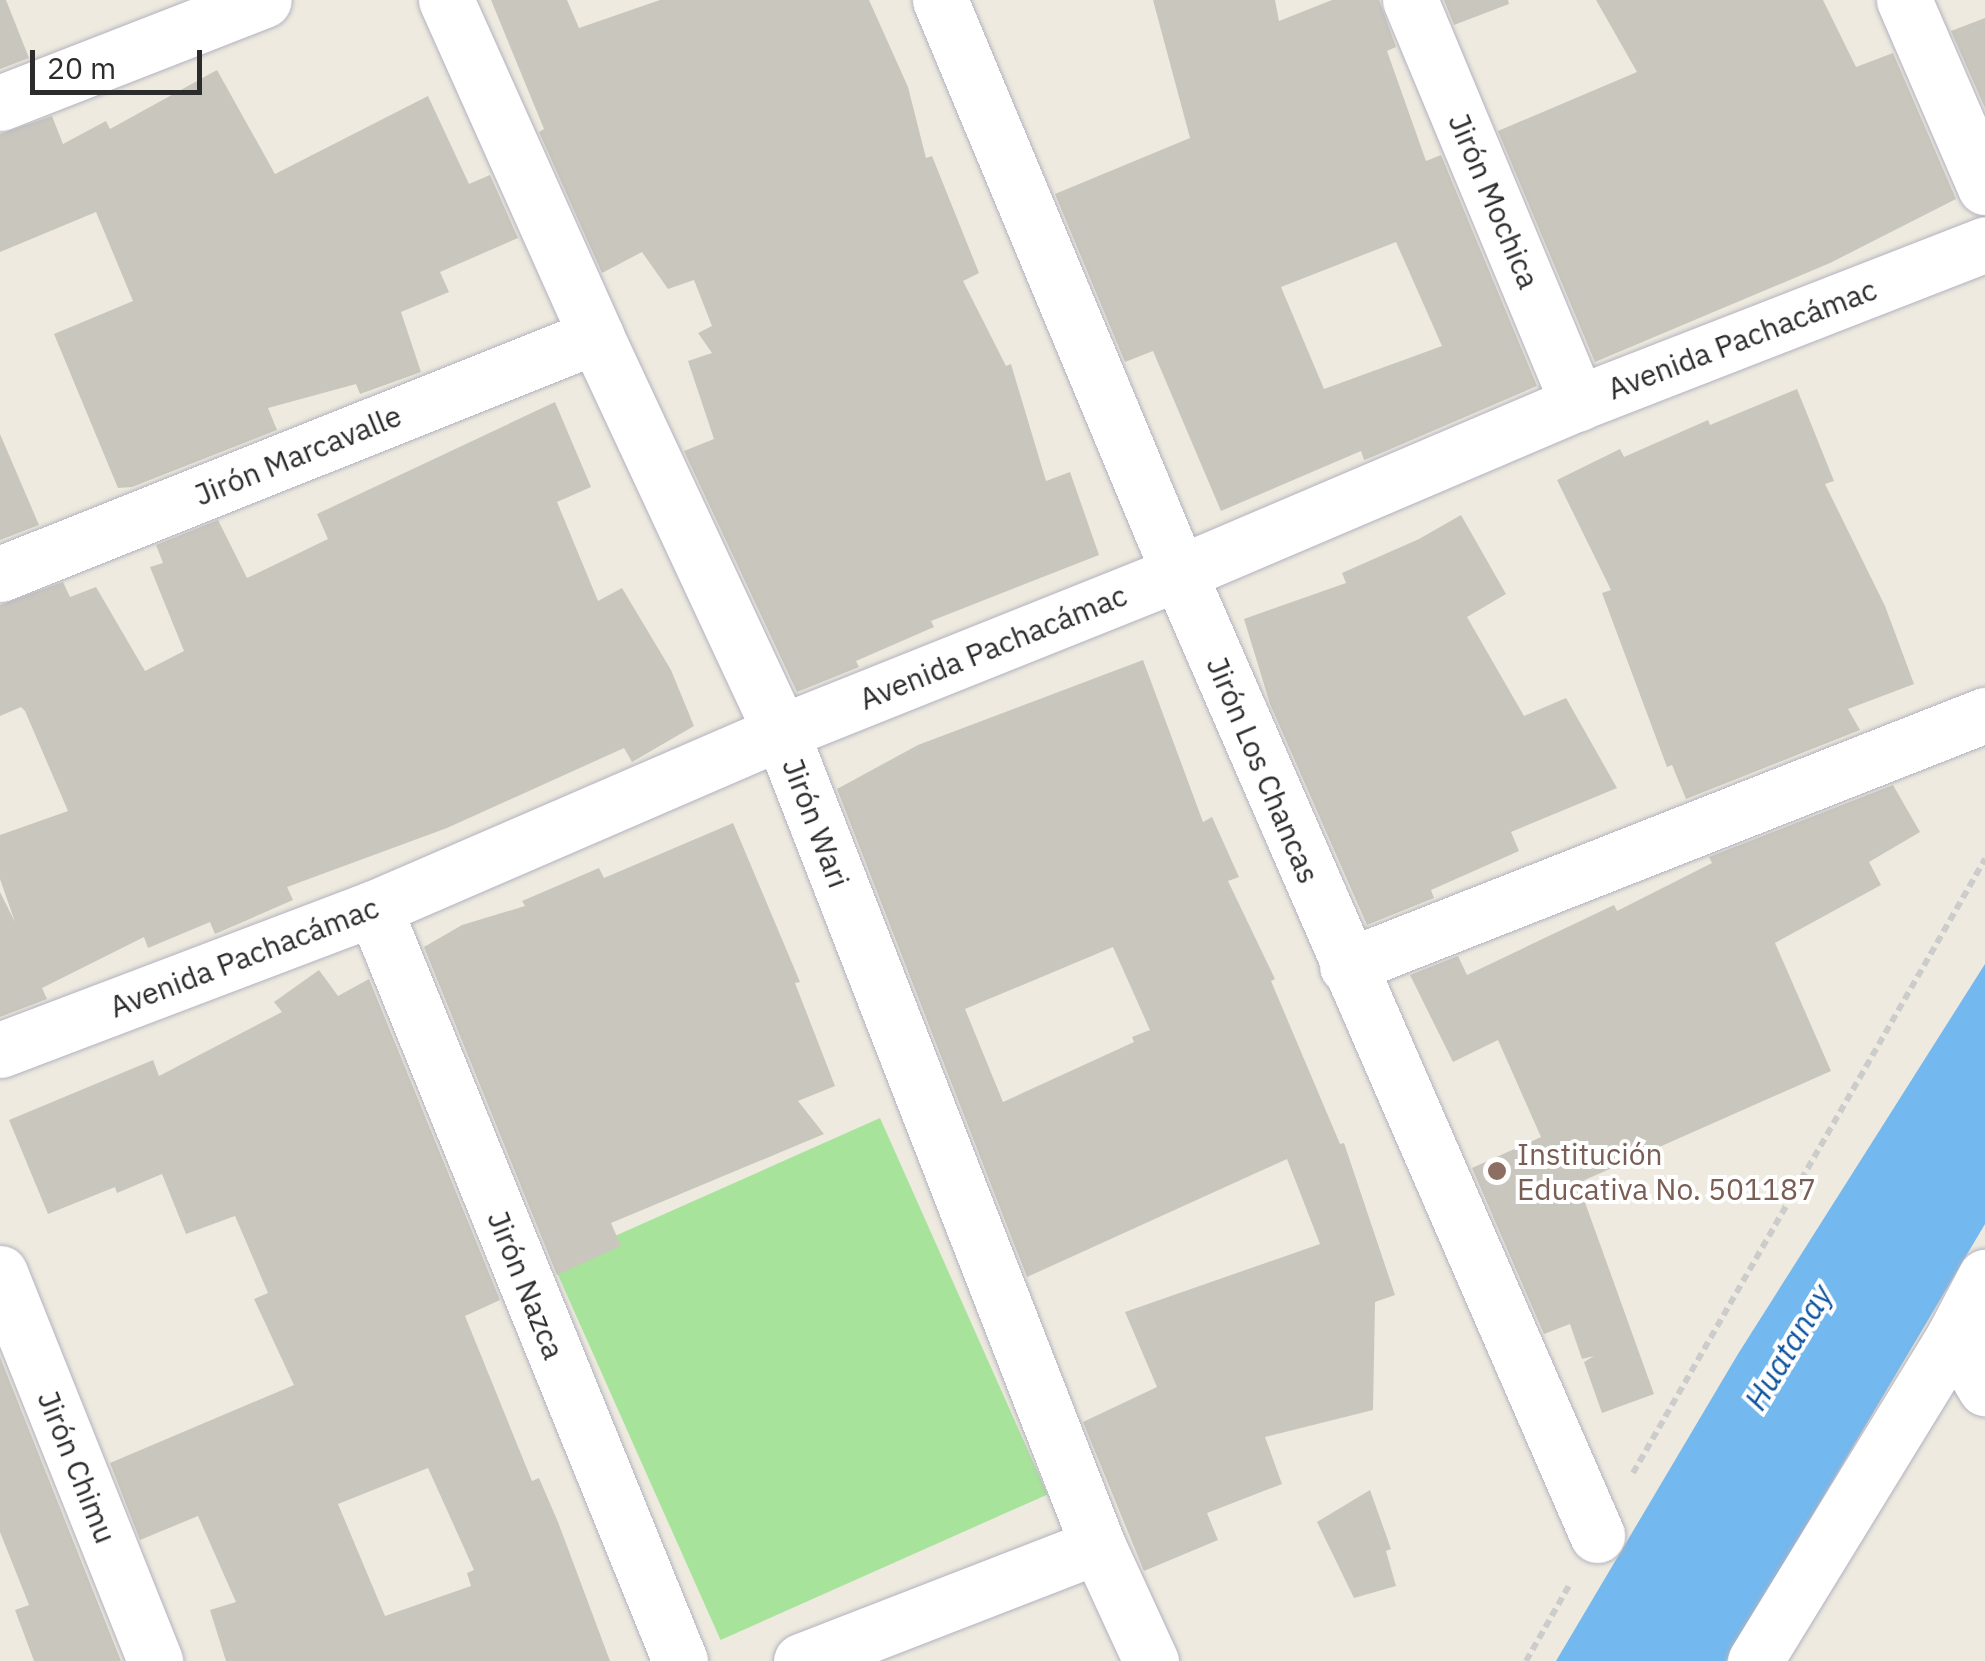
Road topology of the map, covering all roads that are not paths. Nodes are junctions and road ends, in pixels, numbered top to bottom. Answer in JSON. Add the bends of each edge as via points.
{"nodes":[{"id":1,"x":264,"y":0,"type":"edge"},
{"id":2,"x":446,"y":0,"type":"edge"},
{"id":3,"x":940,"y":0,"type":"edge"},
{"id":4,"x":1410,"y":0,"type":"edge"},
{"id":5,"x":1904,"y":0,"type":"edge"},
{"id":6,"x":0,"y":104,"type":"edge"},
{"id":7,"x":1985,"y":187,"type":"edge"},
{"id":8,"x":1985,"y":244,"type":"edge"},
{"id":9,"x":596,"y":336,"type":"junction"},
{"id":10,"x":1578,"y":403,"type":"junction"},
{"id":11,"x":1179,"y":573,"type":"junction"},
{"id":12,"x":0,"y":574,"type":"edge"},
{"id":13,"x":1985,"y":715,"type":"edge"},
{"id":14,"x":781,"y":732,"type":"junction"},
{"id":15,"x":374,"y":908,"type":"junction"},
{"id":16,"x":1347,"y":966,"type":"junction"},
{"id":17,"x":0,"y":1050,"type":"edge"},
{"id":18,"x":0,"y":1273,"type":"edge"},
{"id":19,"x":1985,"y":1277,"type":"edge"},
{"id":20,"x":1954,"y":1336,"type":"junction"},
{"id":21,"x":1985,"y":1388,"type":"edge"},
{"id":22,"x":1597,"y":1535,"type":"road end"},
{"id":23,"x":1098,"y":1546,"type":"junction"},
{"id":24,"x":154,"y":1661,"type":"edge"},
{"id":25,"x":680,"y":1661,"type":"edge"},
{"id":26,"x":802,"y":1661,"type":"edge"},
{"id":27,"x":1151,"y":1661,"type":"edge"},
{"id":28,"x":1755,"y":1661,"type":"edge"}],
"edges":[{"from":1,"to":6,"type":"street"},
{"from":2,"to":9,"type":"street","name":"Jirón Wari"},
{"from":3,"to":11,"type":"street","name":"Jirón Los Chancas"},
{"from":4,"to":10,"type":"street","name":"Jirón Mochica"},
{"from":5,"to":7,"type":"street"},
{"from":8,"to":10,"type":"street","name":"Avenida Pachacámac"},
{"from":9,"to":12,"type":"street","name":"Jirón Marcavalle"},
{"from":9,"to":14,"type":"street","name":"Jirón Wari"},
{"from":10,"to":11,"type":"street","name":"Avenida Pachacámac"},
{"from":11,"to":14,"type":"street","name":"Avenida Pachacámac"},
{"from":11,"to":16,"type":"street","name":"Jirón Los Chancas"},
{"from":13,"to":16,"type":"street"},
{"from":14,"to":15,"type":"street","name":"Avenida Pachacámac"},
{"from":14,"to":23,"type":"street","name":"Jirón Wari"},
{"from":15,"to":17,"type":"street","name":"Avenida Pachacámac"},
{"from":15,"to":25,"type":"street","name":"Jirón Nazca"},
{"from":16,"to":22,"type":"street","name":"Jirón Los Chancas"},
{"from":18,"to":24,"type":"street","name":"Jirón Chimu"},
{"from":19,"to":20,"type":"street"},
{"from":20,"to":21,"type":"street"},
{"from":20,"to":28,"type":"street"},
{"from":23,"to":26,"type":"street"},
{"from":23,"to":27,"type":"street","name":"Jirón Wari"}]}
